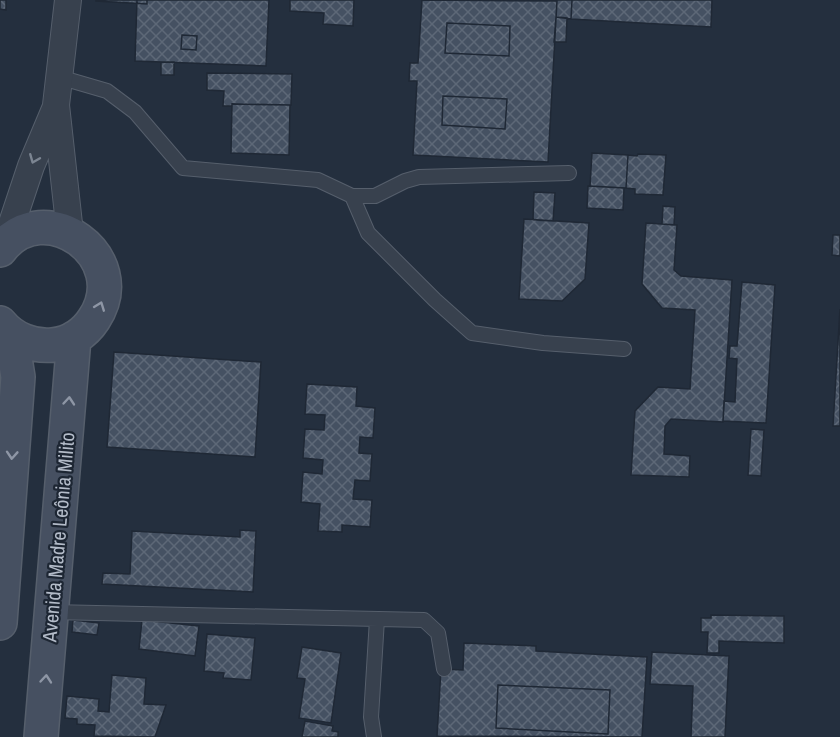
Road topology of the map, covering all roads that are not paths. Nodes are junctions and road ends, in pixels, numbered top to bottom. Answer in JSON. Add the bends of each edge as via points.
{"nodes":[{"id":1,"x":68,"y":0,"type":"edge"},
{"id":2,"x":59,"y":77,"type":"junction"},
{"id":3,"x":56,"y":105,"type":"junction"},
{"id":4,"x":569,"y":173,"type":"dead end"},
{"id":5,"x":352,"y":196,"type":"junction"},
{"id":6,"x":70,"y":233,"type":"junction"},
{"id":7,"x":3,"y":247,"type":"edge"},
{"id":8,"x":5,"y":329,"type":"edge"},
{"id":9,"x":74,"y":338,"type":"junction"},
{"id":10,"x":624,"y":349,"type":"dead end"},
{"id":11,"x":51,"y":612,"type":"junction"},
{"id":12,"x":377,"y":619,"type":"junction"},
{"id":13,"x":0,"y":623,"type":"edge"},
{"id":14,"x":444,"y":669,"type":"dead end"},
{"id":15,"x":41,"y":737,"type":"edge"},
{"id":16,"x":374,"y":737,"type":"edge"}],
"edges":[{"from":1,"to":2,"type":"street"},
{"from":2,"to":3,"type":"street"},
{"from":2,"to":5,"type":"lane","via":[[107,91],[135,112],[183,168],[318,180]]},
{"from":3,"to":6,"type":"street"},
{"from":3,"to":7,"type":"street","one_way":true},
{"from":4,"to":5,"type":"lane","via":[[419,177],[375,196]]},
{"from":5,"to":10,"type":"lane","via":[[368,234],[472,333]]},
{"from":6,"to":7,"type":"main road","via":[[35,229],[19,234]]},
{"from":9,"to":6,"type":"main road","one_way":true,"via":[[89,326],[104,293],[96,257]]},
{"from":8,"to":9,"type":"main road","via":[[26,342],[42,346]]},
{"from":8,"to":13,"type":"main road","one_way":true,"via":[[18,377]]},
{"from":11,"to":9,"type":"main road","name":"Avenida Madre Leônia Milito","one_way":true},
{"from":11,"to":12,"type":"lane"},
{"from":15,"to":11,"type":"main road","name":"Avenida Madre Leônia Milito","one_way":true},
{"from":12,"to":14,"type":"lane","via":[[424,620],[438,633]]},
{"from":12,"to":16,"type":"lane"}]}
